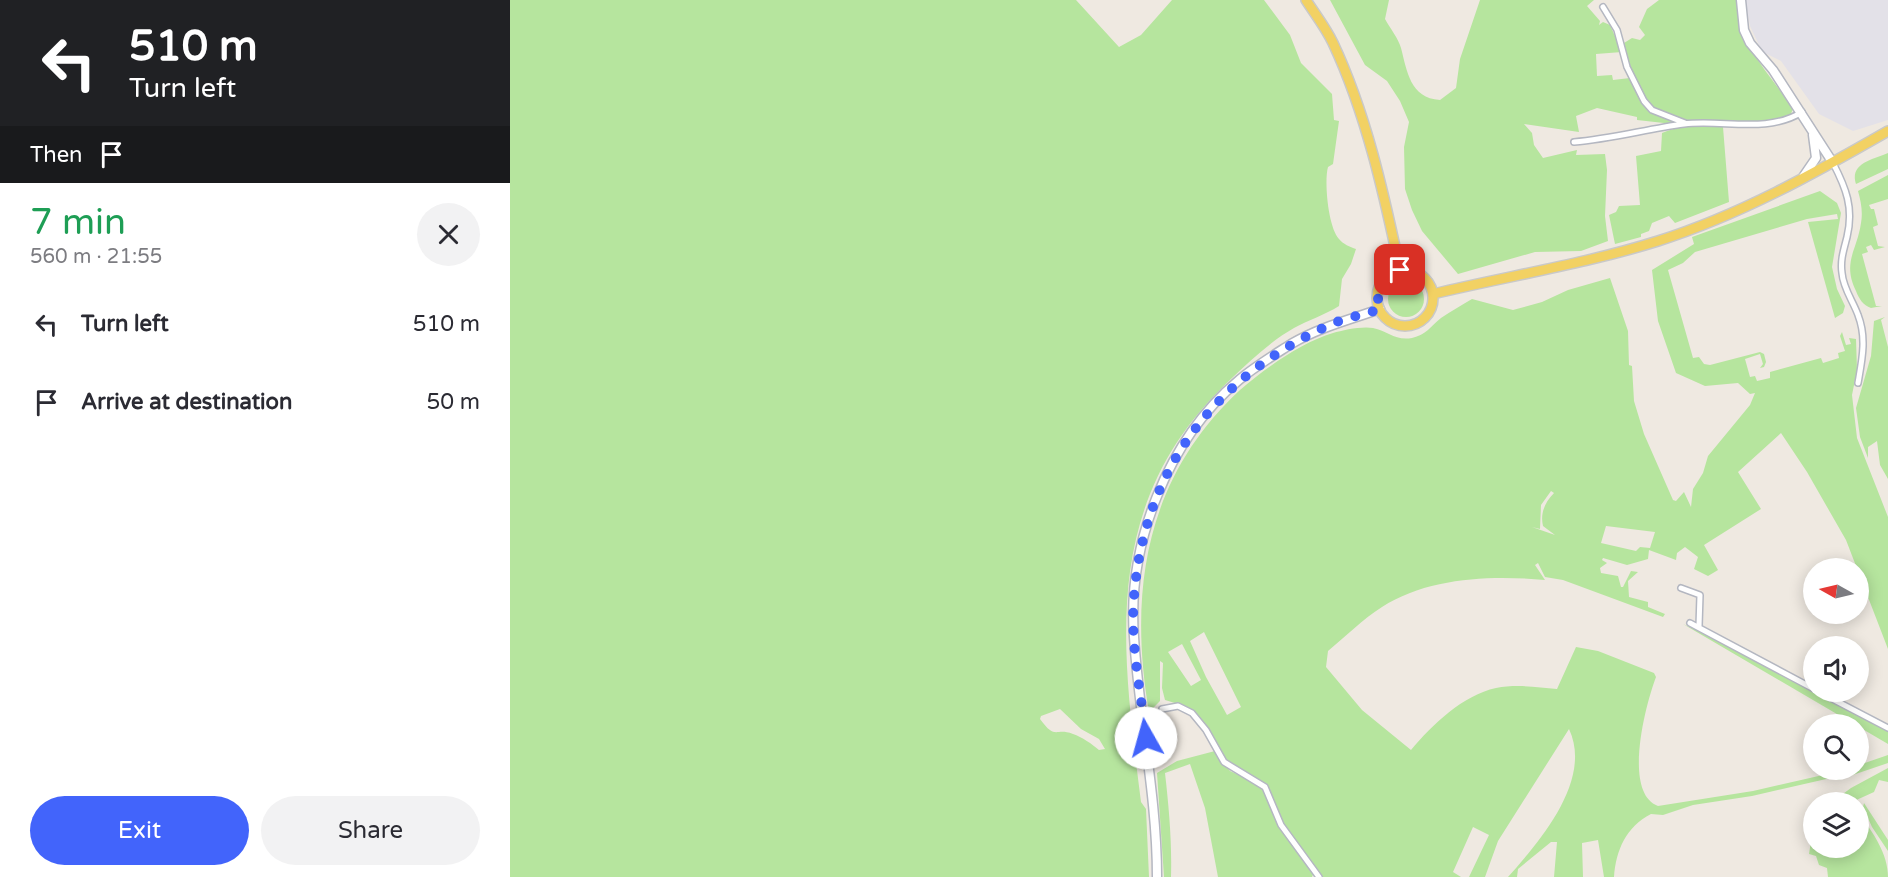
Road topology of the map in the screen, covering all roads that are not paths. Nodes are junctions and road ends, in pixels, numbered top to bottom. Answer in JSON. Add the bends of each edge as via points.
{"nodes":[{"id":1,"x":1306,"y":0,"type":"edge"},
{"id":2,"x":1741,"y":0,"type":"edge"},
{"id":3,"x":1603,"y":7,"type":"dead end"},
{"id":4,"x":1802,"y":112,"type":"junction"},
{"id":5,"x":1809,"y":123,"type":"junction"},
{"id":6,"x":1687,"y":124,"type":"junction"},
{"id":7,"x":1888,"y":131,"type":"edge"},
{"id":8,"x":1574,"y":142,"type":"dead end"},
{"id":9,"x":1833,"y":163,"type":"junction"},
{"id":10,"x":1777,"y":192,"type":"junction"},
{"id":11,"x":1400,"y":270,"type":"junction"},
{"id":12,"x":1433,"y":294,"type":"junction"},
{"id":13,"x":1380,"y":309,"type":"junction"},
{"id":14,"x":1858,"y":383,"type":"dead end"},
{"id":15,"x":1681,"y":588,"type":"dead end"},
{"id":16,"x":1690,"y":623,"type":"dead end"},
{"id":17,"x":1699,"y":626,"type":"junction"},
{"id":18,"x":1803,"y":682,"type":"edge"},
{"id":19,"x":1838,"y":702,"type":"edge"},
{"id":20,"x":1162,"y":709,"type":"dead end"},
{"id":21,"x":1888,"y":728,"type":"edge"},
{"id":22,"x":1157,"y":877,"type":"edge"},
{"id":23,"x":1319,"y":877,"type":"edge"}],
"edges":[{"from":1,"to":11,"type":"main road","via":[[1332,41],[1352,89]]},
{"from":2,"to":4,"type":"main road","via":[[1744,30],[1750,43]]},
{"from":3,"to":6,"type":"street","via":[[1617,30],[1644,102],[1652,110]]},
{"from":4,"to":5,"type":"main road"},
{"from":4,"to":6,"type":"street","via":[[1770,123]]},
{"from":5,"to":9,"type":"main road"},
{"from":5,"to":10,"type":"main road","via":[[1816,144],[1815,162],[1803,177]]},
{"from":6,"to":8,"type":"street"},
{"from":7,"to":9,"type":"main road"},
{"from":9,"to":10,"type":"main road"},
{"from":9,"to":14,"type":"street","via":[[1848,192],[1850,206],[1841,264],[1864,339]]},
{"from":10,"to":12,"type":"main road","via":[[1661,240],[1618,253]]},
{"from":11,"to":12,"type":"main road","via":[[1425,278]]},
{"from":11,"to":13,"type":"main road","via":[[1381,285]]},
{"from":12,"to":13,"type":"main road","via":[[1433,303],[1424,318],[1409,325],[1392,322]]},
{"from":13,"to":22,"type":"main road","via":[[1323,328],[1293,343],[1238,380],[1205,415],[1178,453],[1152,508],[1139,560],[1134,637],[1152,781]]},
{"from":15,"to":17,"type":"street","via":[[1700,595]]},
{"from":16,"to":17,"type":"street"},
{"from":17,"to":18,"type":"street"},
{"from":19,"to":21,"type":"street"},
{"from":20,"to":23,"type":"street","via":[[1178,706],[1191,713],[1224,762],[1266,787],[1281,825]]}]}
